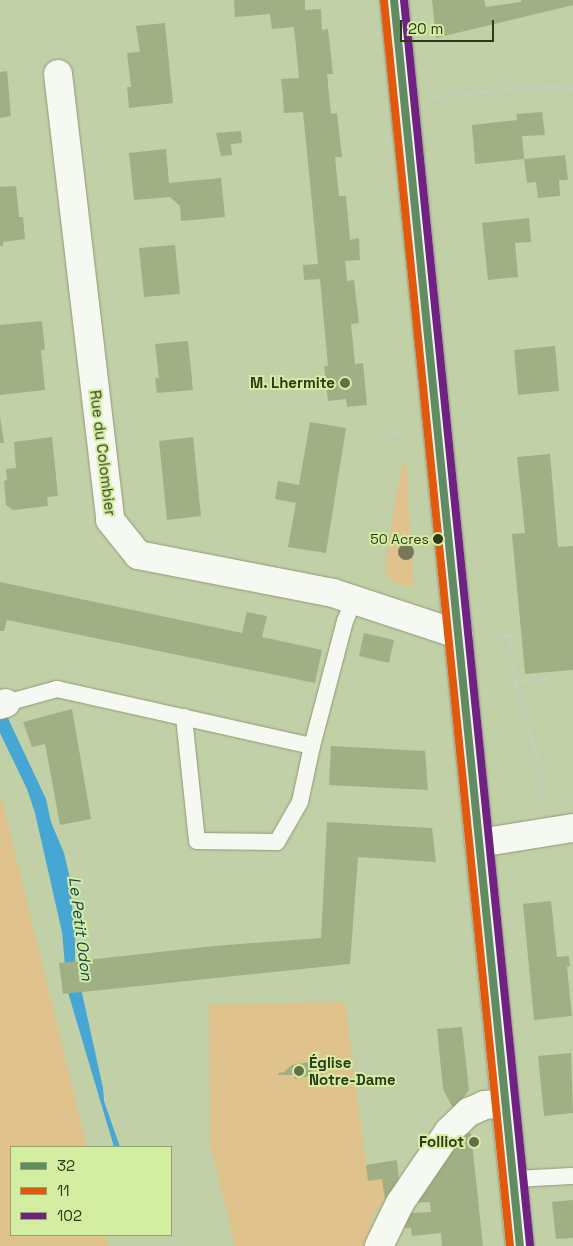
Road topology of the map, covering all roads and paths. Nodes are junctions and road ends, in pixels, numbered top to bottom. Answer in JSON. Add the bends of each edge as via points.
{"nodes":[{"id":1,"x":394,"y":0,"type":"edge"},
{"id":2,"x":58,"y":74,"type":"dead end"},
{"id":3,"x":573,"y":90,"type":"edge"},
{"id":4,"x":432,"y":97,"type":"dead end"},
{"id":5,"x":408,"y":431,"type":"dead end"},
{"id":6,"x":385,"y":434,"type":"dead end"},
{"id":7,"x":355,"y":598,"type":"junction"},
{"id":8,"x":458,"y":634,"type":"junction"},
{"id":9,"x":521,"y":634,"type":"dead end"},
{"id":10,"x":510,"y":635,"type":"junction"},
{"id":11,"x":489,"y":638,"type":"dead end"},
{"id":12,"x":554,"y":677,"type":"dead end"},
{"id":13,"x":515,"y":682,"type":"junction"},
{"id":14,"x":3,"y":704,"type":"edge"},
{"id":15,"x":184,"y":718,"type":"junction"},
{"id":16,"x":312,"y":746,"type":"junction"},
{"id":17,"x":532,"y":797,"type":"dead end"},
{"id":18,"x":573,"y":828,"type":"edge"},
{"id":19,"x":479,"y":843,"type":"junction"},
{"id":20,"x":505,"y":1103,"type":"junction"},
{"id":21,"x":573,"y":1176,"type":"edge"},
{"id":22,"x":513,"y":1179,"type":"junction"},
{"id":23,"x":379,"y":1246,"type":"edge"},
{"id":24,"x":520,"y":1246,"type":"edge"}],
"edges":[{"from":1,"to":8,"type":"main road"},
{"from":2,"to":7,"type":"street","name":"Rue du Colombier","via":[[110,520],[138,555]]},
{"from":3,"to":4,"type":"path","via":[[554,85]]},
{"from":5,"to":6,"type":"path"},
{"from":7,"to":8,"type":"street","name":"Rue du Colombier"},
{"from":7,"to":16,"type":"lane","via":[[345,621]]},
{"from":8,"to":19,"type":"main road"},
{"from":9,"to":10,"type":"path"},
{"from":10,"to":11,"type":"path"},
{"from":10,"to":13,"type":"path"},
{"from":12,"to":13,"type":"path"},
{"from":13,"to":17,"type":"path","via":[[542,774],[541,794]]},
{"from":14,"to":15,"type":"lane","via":[[57,689]]},
{"from":15,"to":16,"type":"lane"},
{"from":15,"to":16,"type":"lane","via":[[197,841],[277,842],[300,802]]},
{"from":18,"to":19,"type":"street"},
{"from":19,"to":20,"type":"main road"},
{"from":20,"to":22,"type":"main road"},
{"from":20,"to":23,"type":"street","via":[[485,1105],[470,1112],[449,1131],[400,1202]]},
{"from":21,"to":22,"type":"lane"},
{"from":22,"to":24,"type":"main road"}]}
